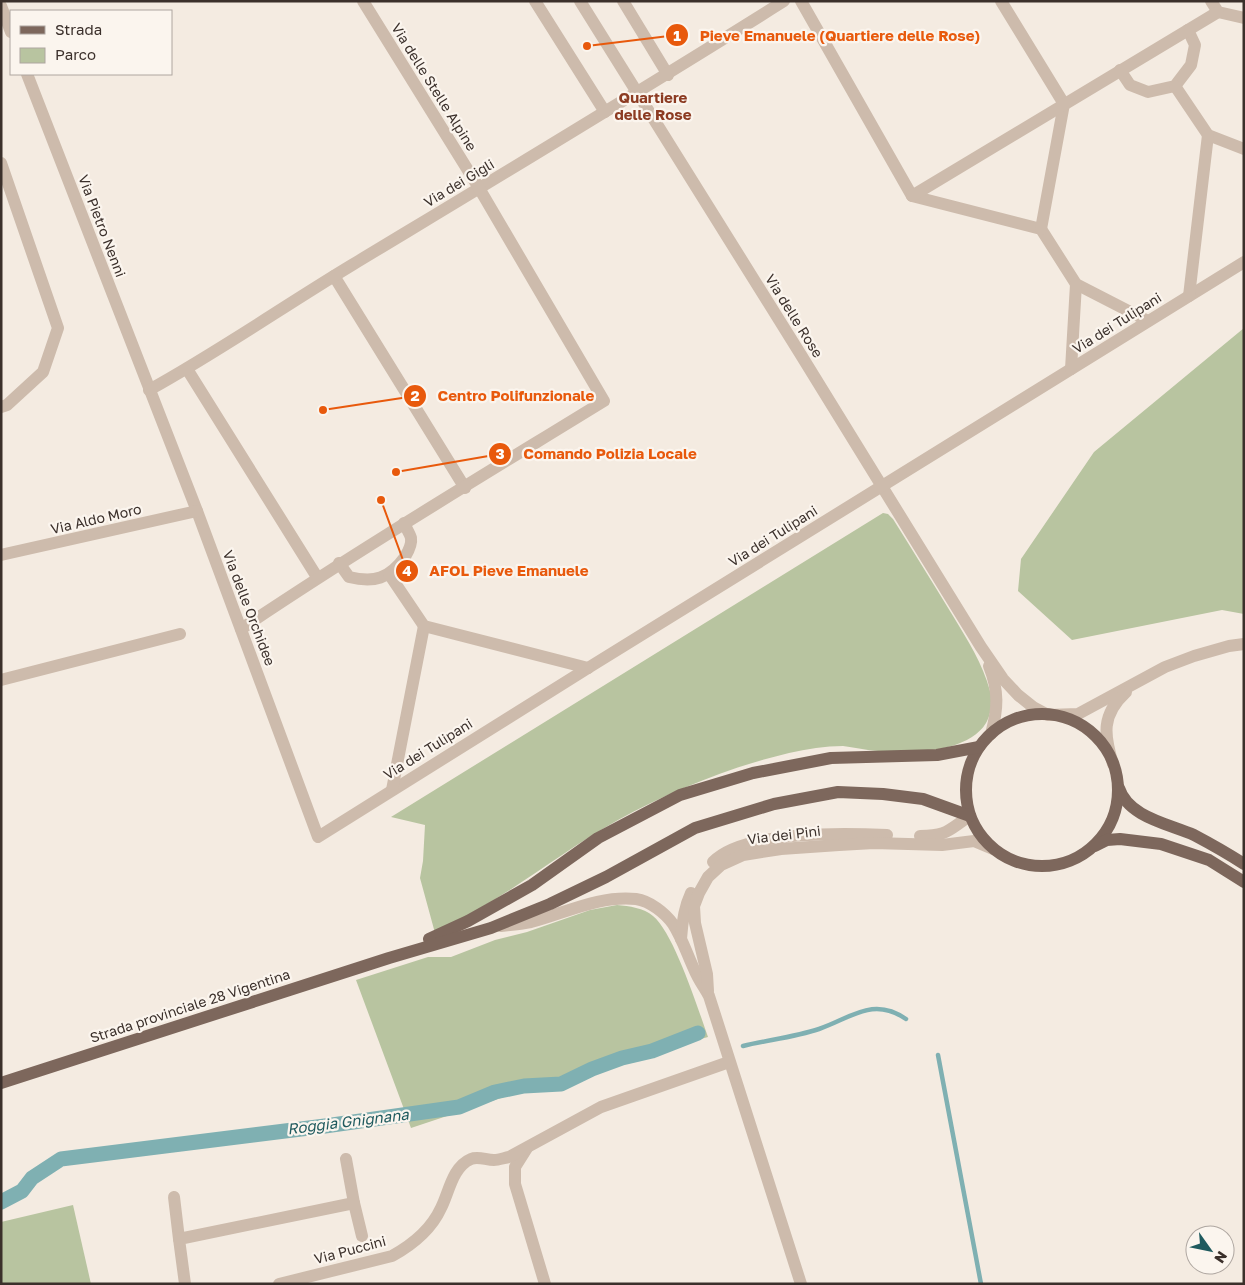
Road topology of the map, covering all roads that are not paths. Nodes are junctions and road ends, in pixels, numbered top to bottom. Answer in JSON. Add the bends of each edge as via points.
{"nodes":[{"id":1,"x":363,"y":1,"type":"edge"},
{"id":2,"x":535,"y":1,"type":"edge"},
{"id":3,"x":580,"y":1,"type":"edge"},
{"id":4,"x":623,"y":1,"type":"edge"},
{"id":5,"x":784,"y":1,"type":"edge"},
{"id":6,"x":801,"y":1,"type":"edge"},
{"id":7,"x":1001,"y":1,"type":"edge"},
{"id":8,"x":1,"y":6,"type":"edge"},
{"id":9,"x":1214,"y":6,"type":"edge"},
{"id":10,"x":1244,"y":18,"type":"edge"},
{"id":11,"x":10,"y":29,"type":"edge"},
{"id":12,"x":1188,"y":30,"type":"junction"},
{"id":13,"x":1120,"y":70,"type":"junction"},
{"id":14,"x":27,"y":75,"type":"edge"},
{"id":15,"x":668,"y":75,"type":"junction"},
{"id":16,"x":1175,"y":86,"type":"junction"},
{"id":17,"x":637,"y":93,"type":"junction"},
{"id":18,"x":1064,"y":104,"type":"junction"},
{"id":19,"x":605,"y":112,"type":"junction"},
{"id":20,"x":1208,"y":135,"type":"junction"},
{"id":21,"x":1244,"y":149,"type":"edge"},
{"id":22,"x":1,"y":163,"type":"edge"},
{"id":23,"x":479,"y":188,"type":"junction"},
{"id":24,"x":912,"y":196,"type":"junction"},
{"id":25,"x":1041,"y":230,"type":"junction"},
{"id":26,"x":1244,"y":262,"type":"edge"},
{"id":27,"x":334,"y":276,"type":"junction"},
{"id":28,"x":1076,"y":284,"type":"junction"},
{"id":29,"x":1189,"y":296,"type":"junction"},
{"id":30,"x":1148,"y":321,"type":"junction"},
{"id":31,"x":188,"y":369,"type":"junction"},
{"id":32,"x":1071,"y":369,"type":"junction"},
{"id":33,"x":149,"y":390,"type":"junction"},
{"id":34,"x":1,"y":407,"type":"edge"},
{"id":35,"x":883,"y":486,"type":"junction"},
{"id":36,"x":465,"y":488,"type":"junction"},
{"id":37,"x":196,"y":511,"type":"junction"},
{"id":38,"x":404,"y":524,"type":"junction"},
{"id":39,"x":1,"y":555,"type":"edge"},
{"id":40,"x":339,"y":563,"type":"junction"},
{"id":41,"x":389,"y":574,"type":"junction"},
{"id":42,"x":317,"y":577,"type":"junction"},
{"id":43,"x":424,"y":626,"type":"junction"},
{"id":44,"x":241,"y":629,"type":"junction"},
{"id":45,"x":180,"y":634,"type":"dead end"},
{"id":46,"x":1244,"y":644,"type":"edge"},
{"id":47,"x":981,"y":648,"type":"junction"},
{"id":48,"x":588,"y":668,"type":"junction"},
{"id":49,"x":1,"y":680,"type":"edge"},
{"id":50,"x":1139,"y":681,"type":"junction"},
{"id":51,"x":1048,"y":715,"type":"junction"},
{"id":52,"x":991,"y":734,"type":"junction"},
{"id":53,"x":979,"y":748,"type":"junction"},
{"id":54,"x":1113,"y":764,"type":"junction"},
{"id":55,"x":1117,"y":783,"type":"junction"},
{"id":56,"x":392,"y":790,"type":"junction"},
{"id":57,"x":970,"y":816,"type":"junction"},
{"id":58,"x":318,"y":837,"type":"joint"},
{"id":59,"x":1092,"y":847,"type":"junction"},
{"id":60,"x":993,"y":849,"type":"junction"},
{"id":61,"x":1244,"y":864,"type":"edge"},
{"id":62,"x":1244,"y":882,"type":"edge"},
{"id":63,"x":491,"y":928,"type":"junction"},
{"id":64,"x":681,"y":939,"type":"junction"},
{"id":65,"x":389,"y":958,"type":"junction"},
{"id":66,"x":709,"y":996,"type":"junction"},
{"id":67,"x":729,"y":1062,"type":"junction"},
{"id":68,"x":1,"y":1083,"type":"edge"},
{"id":69,"x":528,"y":1146,"type":"junction"},
{"id":70,"x":346,"y":1160,"type":"dead end"},
{"id":71,"x":174,"y":1197,"type":"dead end"},
{"id":72,"x":354,"y":1203,"type":"junction"},
{"id":73,"x":362,"y":1236,"type":"dead end"},
{"id":74,"x":179,"y":1239,"type":"junction"},
{"id":75,"x":185,"y":1284,"type":"edge"},
{"id":76,"x":279,"y":1284,"type":"edge"},
{"id":77,"x":545,"y":1284,"type":"edge"},
{"id":78,"x":801,"y":1284,"type":"edge"}],
"edges":[{"from":1,"to":23,"type":"street","name":"Via delle Stelle Alpine"},
{"from":2,"to":19,"type":"street"},
{"from":3,"to":17,"type":"street","name":"Via delle Rose"},
{"from":4,"to":15,"type":"street"},
{"from":5,"to":15,"type":"street","name":"Via dei Gigli"},
{"from":6,"to":24,"type":"street"},
{"from":7,"to":18,"type":"street"},
{"from":8,"to":11,"type":"street"},
{"from":9,"to":10,"type":"street"},
{"from":9,"to":12,"type":"street"},
{"from":12,"to":13,"type":"street"},
{"from":12,"to":16,"type":"street","via":[[1195,45],[1191,65]]},
{"from":13,"to":16,"type":"street","via":[[1130,85],[1148,92]]},
{"from":13,"to":18,"type":"street"},
{"from":14,"to":33,"type":"street","name":"Via Pietro Nenni"},
{"from":15,"to":17,"type":"street","name":"Via dei Gigli"},
{"from":16,"to":20,"type":"street"},
{"from":17,"to":19,"type":"street","name":"Via dei Gigli"},
{"from":17,"to":35,"type":"street","name":"Via delle Rose"},
{"from":18,"to":24,"type":"street"},
{"from":18,"to":25,"type":"street"},
{"from":19,"to":23,"type":"street","name":"Via dei Gigli"},
{"from":20,"to":21,"type":"street"},
{"from":20,"to":29,"type":"street"},
{"from":22,"to":34,"type":"street","via":[[58,328],[43,372]]},
{"from":23,"to":27,"type":"street","name":"Via dei Gigli"},
{"from":23,"to":36,"type":"street","name":"Via delle Stelle Alpine","via":[[604,401]]},
{"from":24,"to":25,"type":"street"},
{"from":25,"to":28,"type":"street"},
{"from":26,"to":29,"type":"street","name":"Via dei Tulipani"},
{"from":27,"to":31,"type":"street","name":"Via dei Gigli"},
{"from":27,"to":36,"type":"street"},
{"from":28,"to":30,"type":"street"},
{"from":28,"to":32,"type":"street"},
{"from":29,"to":30,"type":"street","name":"Via dei Tulipani"},
{"from":30,"to":32,"type":"street","name":"Via dei Tulipani"},
{"from":31,"to":33,"type":"street","name":"Via dei Gigli"},
{"from":31,"to":42,"type":"street"},
{"from":32,"to":35,"type":"street","name":"Via dei Tulipani"},
{"from":33,"to":37,"type":"street","name":"Via delle Orchidee"},
{"from":35,"to":47,"type":"street","name":"Via delle Rose"},
{"from":35,"to":48,"type":"street","name":"Via dei Tulipani"},
{"from":36,"to":38,"type":"street"},
{"from":37,"to":39,"type":"street","name":"Via Aldo Moro"},
{"from":37,"to":44,"type":"street","name":"Via delle Orchidee"},
{"from":38,"to":40,"type":"street"},
{"from":38,"to":41,"type":"street","via":[[411,538],[408,552]]},
{"from":40,"to":41,"type":"street","via":[[349,577],[364,580]]},
{"from":40,"to":42,"type":"street"},
{"from":41,"to":43,"type":"street"},
{"from":42,"to":44,"type":"street"},
{"from":43,"to":48,"type":"street"},
{"from":43,"to":56,"type":"street"},
{"from":44,"to":58,"type":"street","name":"Via delle Orchidee"},
{"from":45,"to":49,"type":"street"},
{"from":46,"to":50,"type":"street","via":[[1194,656]]},
{"from":47,"to":51,"type":"street","name":"Via delle Rose","via":[[1018,695]]},
{"from":47,"to":52,"type":"street","name":"Via delle Rose","via":[[997,693],[997,713]]},
{"from":48,"to":56,"type":"street","name":"Via dei Tulipani"},
{"from":50,"to":51,"type":"street","via":[[1078,714]]},
{"from":50,"to":54,"type":"street","via":[[1120,698],[1107,725],[1106,742]]},
{"from":51,"to":52,"type":"main road","via":[[1025,716]]},
{"from":51,"to":54,"type":"main road","via":[[1066,718],[1091,732]]},
{"from":52,"to":53,"type":"main road"},
{"from":53,"to":57,"type":"main road","via":[[967,777]]},
{"from":53,"to":65,"type":"main road","via":[[937,755],[831,758],[753,773],[680,795],[598,838],[532,885],[468,921]]},
{"from":54,"to":55,"type":"main road"},
{"from":55,"to":59,"type":"main road","via":[[1115,810],[1110,824]]},
{"from":55,"to":61,"type":"main road","via":[[1129,805],[1142,814],[1199,838]]},
{"from":56,"to":58,"type":"street","name":"Via dei Tulipani"},
{"from":57,"to":60,"type":"main road","via":[[980,835]]},
{"from":57,"to":63,"type":"main road","via":[[923,799],[883,794],[838,792],[774,804],[694,828],[590,885]]},
{"from":57,"to":64,"type":"street","name":"Via dei Pini","via":[[948,832],[936,836],[843,833],[750,843],[731,850],[716,859],[696,883],[687,902]]},
{"from":59,"to":60,"type":"main road","via":[[1067,862],[1046,866],[1023,864]]},
{"from":59,"to":62,"type":"main road","via":[[1107,840],[1120,839],[1161,844],[1209,860]]},
{"from":60,"to":66,"type":"street","name":"Via dei Pini","via":[[974,841],[942,845],[839,845],[743,855],[721,865],[708,877],[694,906]]},
{"from":63,"to":64,"type":"street","name":"Via dei Pini","via":[[530,922],[603,900],[638,899],[662,912]]},
{"from":63,"to":65,"type":"main road"},
{"from":64,"to":66,"type":"street","name":"Via dei Pini"},
{"from":65,"to":68,"type":"main road","name":"Strada provinciale 28 Vigentina"},
{"from":66,"to":67,"type":"street","name":"Via dei Pini"},
{"from":67,"to":69,"type":"street","name":"Via Puccini","via":[[601,1107]]},
{"from":67,"to":78,"type":"street","name":"Via dei Pini"},
{"from":69,"to":76,"type":"street","name":"Via Puccini","via":[[509,1157],[471,1159],[460,1168],[441,1209],[425,1232],[392,1256]]},
{"from":69,"to":77,"type":"street","via":[[515,1167],[515,1184]]},
{"from":70,"to":72,"type":"street"},
{"from":71,"to":74,"type":"street"},
{"from":72,"to":73,"type":"street"},
{"from":72,"to":74,"type":"street"},
{"from":74,"to":75,"type":"street"}]}
